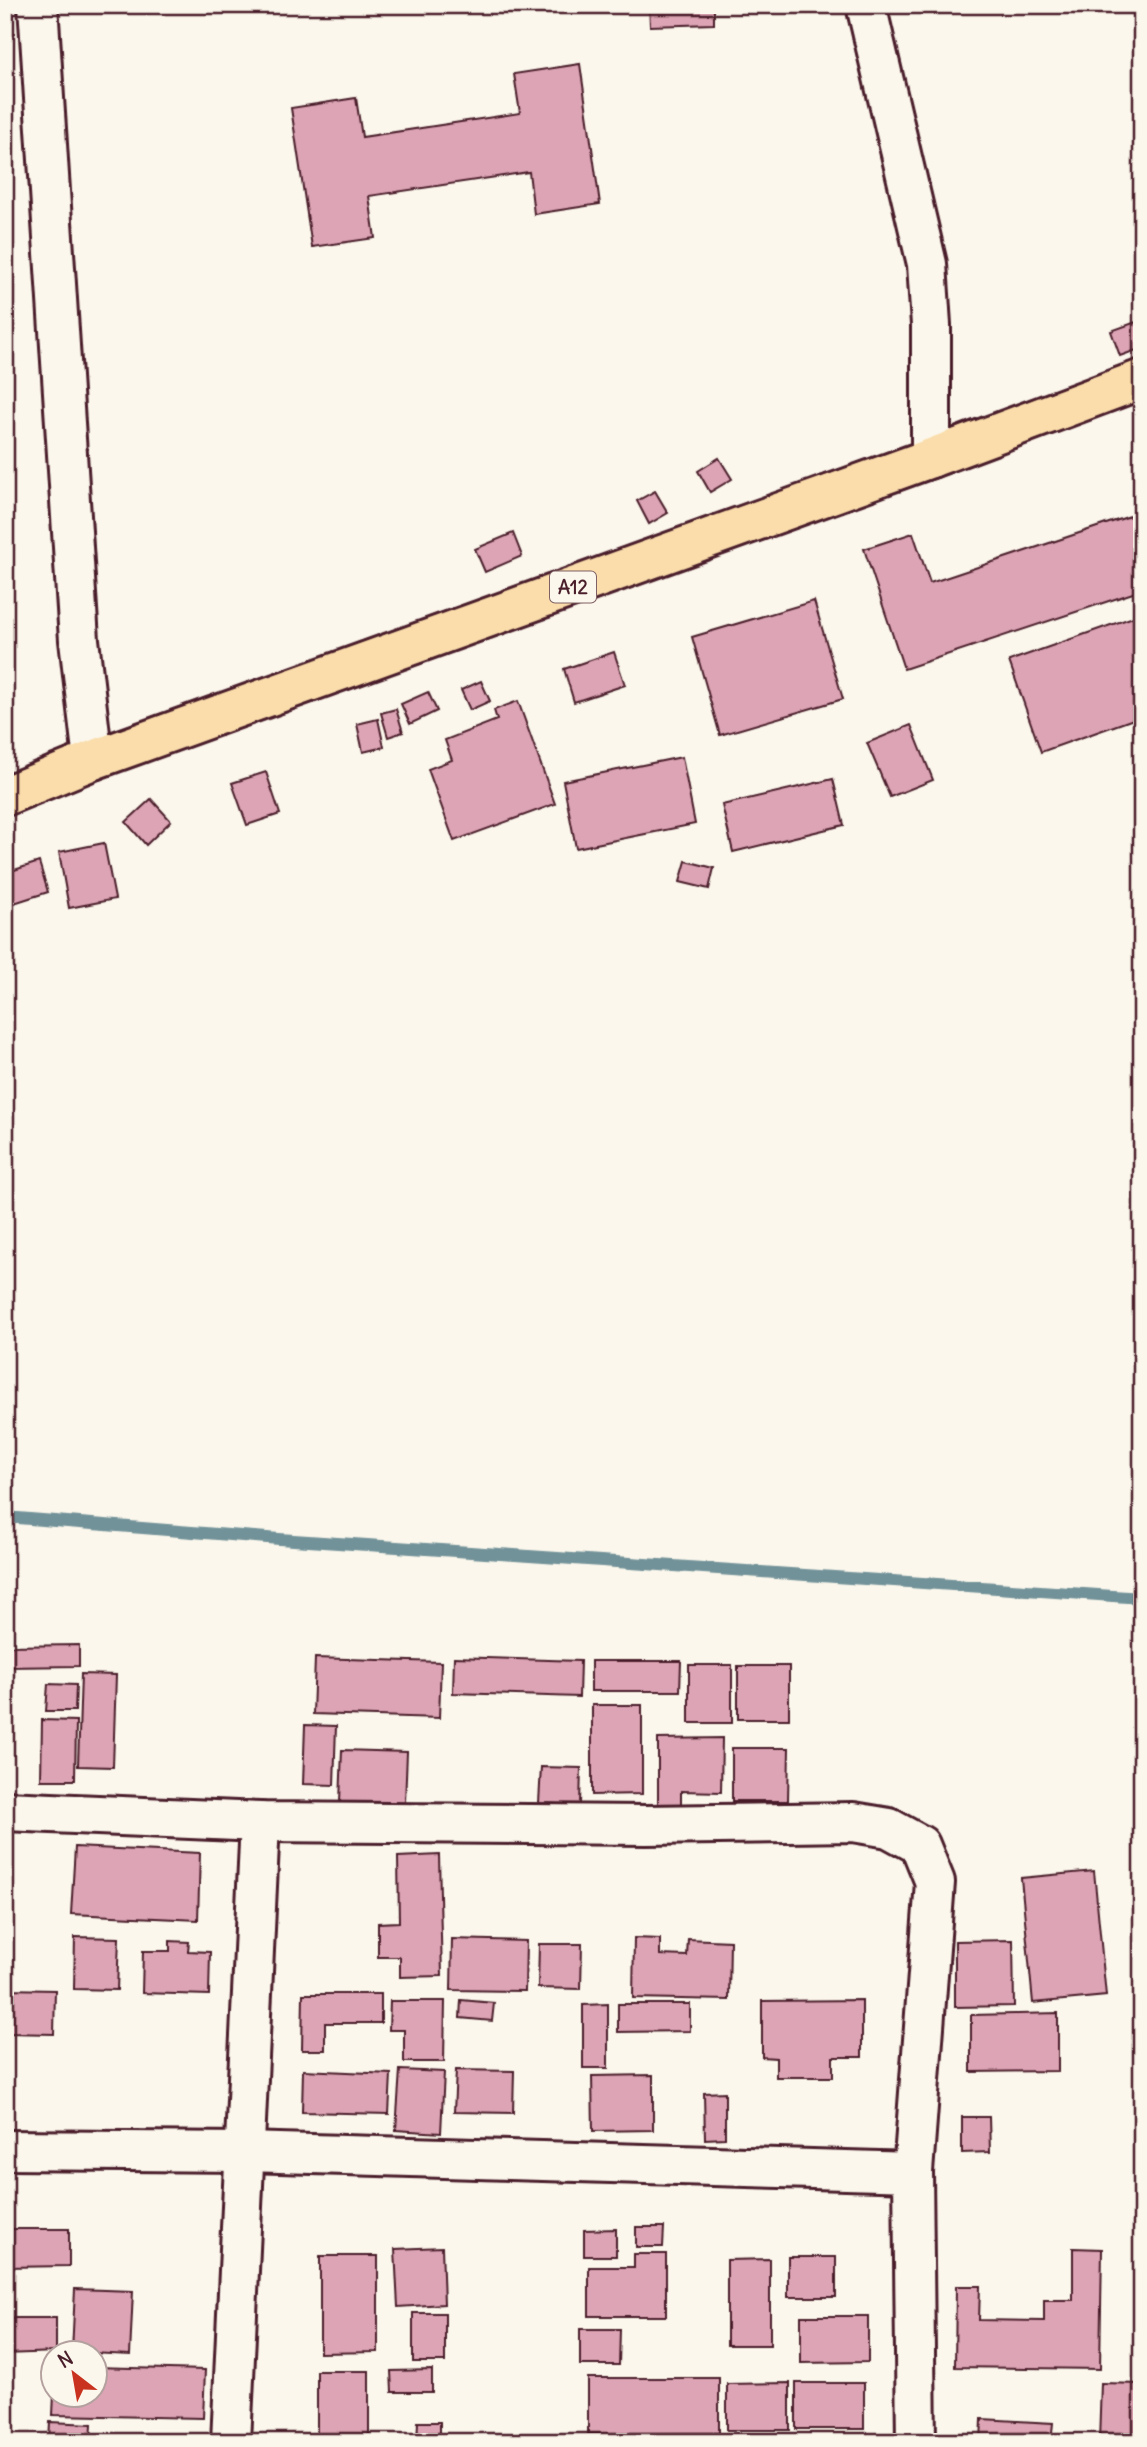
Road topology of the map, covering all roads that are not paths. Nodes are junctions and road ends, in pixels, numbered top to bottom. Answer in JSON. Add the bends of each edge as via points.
{"nodes":[{"id":1,"x":37,"y":5,"type":"edge"},
{"id":2,"x":866,"y":5,"type":"edge"},
{"id":3,"x":1142,"y":379,"type":"edge"},
{"id":4,"x":931,"y":458,"type":"junction"},
{"id":5,"x":93,"y":760,"type":"junction"},
{"id":6,"x":5,"y":796,"type":"edge"},
{"id":7,"x":5,"y":1811,"type":"edge"},
{"id":8,"x":260,"y":1822,"type":"junction"},
{"id":9,"x":5,"y":2150,"type":"edge"},
{"id":10,"x":244,"y":2152,"type":"junction"},
{"id":11,"x":913,"y":2172,"type":"junction"},
{"id":12,"x":231,"y":2442,"type":"edge"},
{"id":13,"x":916,"y":2442,"type":"edge"}],
"edges":[{"from":1,"to":5,"type":"street","via":[[79,640]]},
{"from":2,"to":4,"type":"street","via":[[928,264]]},
{"from":3,"to":4,"type":"main road","number":"A12"},
{"from":4,"to":5,"type":"main road","number":"A12"},
{"from":5,"to":6,"type":"main road","number":"A12"},
{"from":7,"to":8,"type":"street"},
{"from":8,"to":10,"type":"street"},
{"from":8,"to":11,"type":"street","via":[[853,1822],[889,1828],[920,1845],[935,1882]]},
{"from":9,"to":10,"type":"street"},
{"from":10,"to":11,"type":"street"},
{"from":10,"to":12,"type":"street"},
{"from":11,"to":13,"type":"street"}]}
